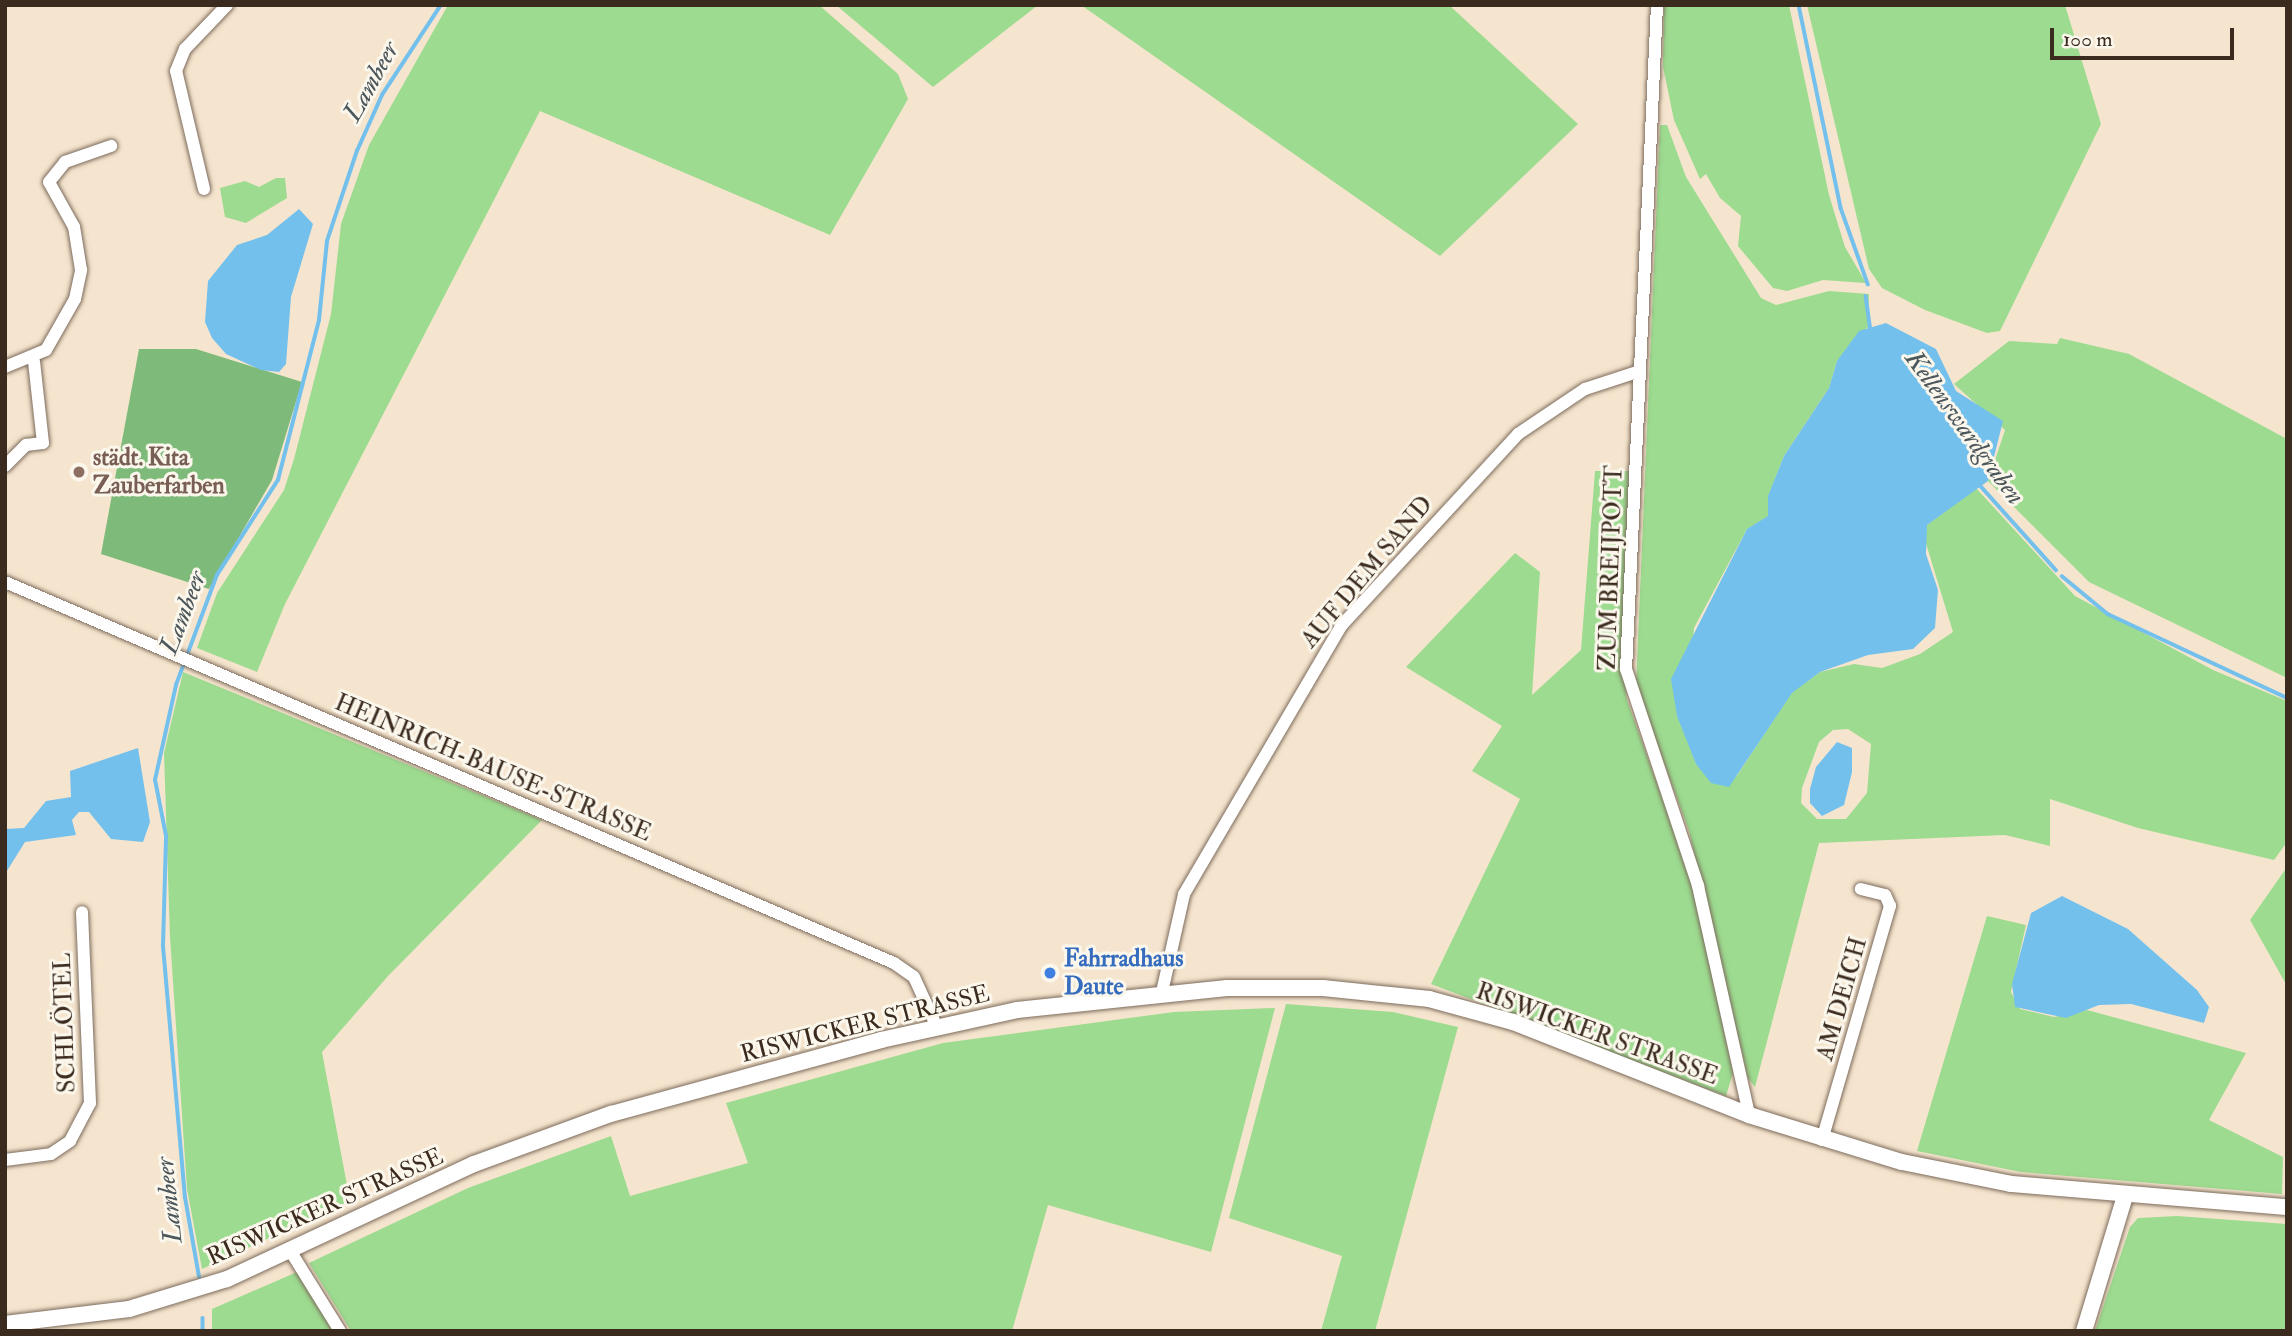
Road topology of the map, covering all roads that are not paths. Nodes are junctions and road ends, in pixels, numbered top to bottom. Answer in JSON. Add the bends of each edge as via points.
{"nodes":[{"id":1,"x":227,"y":5,"type":"edge"},
{"id":2,"x":1657,"y":5,"type":"edge"},
{"id":3,"x":111,"y":146,"type":"dead end"},
{"id":4,"x":204,"y":189,"type":"dead end"},
{"id":5,"x":34,"y":360,"type":"junction"},
{"id":6,"x":5,"y":368,"type":"edge"},
{"id":7,"x":1640,"y":371,"type":"junction"},
{"id":8,"x":5,"y":466,"type":"edge"},
{"id":9,"x":5,"y":582,"type":"edge"},
{"id":10,"x":1861,"y":889,"type":"dead end"},
{"id":11,"x":82,"y":912,"type":"dead end"},
{"id":12,"x":1163,"y":992,"type":"junction"},
{"id":13,"x":936,"y":1025,"type":"junction"},
{"id":14,"x":1749,"y":1115,"type":"junction"},
{"id":15,"x":1822,"y":1140,"type":"junction"},
{"id":16,"x":5,"y":1160,"type":"edge"},
{"id":17,"x":2125,"y":1196,"type":"junction"},
{"id":18,"x":2287,"y":1207,"type":"edge"},
{"id":19,"x":291,"y":1252,"type":"junction"},
{"id":20,"x":5,"y":1324,"type":"edge"},
{"id":21,"x":340,"y":1331,"type":"edge"},
{"id":22,"x":2084,"y":1331,"type":"edge"}],
"edges":[{"from":1,"to":4,"type":"street","via":[[185,49],[176,71]]},
{"from":2,"to":7,"type":"street","name":"ZUM BREIJPOTT"},
{"from":3,"to":5,"type":"street","via":[[65,162],[49,182],[74,227],[81,270],[69,316]]},
{"from":5,"to":6,"type":"street"},
{"from":5,"to":8,"type":"street","via":[[43,443],[26,445]]},
{"from":7,"to":12,"type":"street","name":"AUF DEM SAND","via":[[1584,389],[1518,434],[1341,626],[1184,894]]},
{"from":7,"to":14,"type":"street","name":"ZUM BREIJPOTT","via":[[1626,669],[1698,886]]},
{"from":9,"to":13,"type":"street","name":"HEINRICH-BAUSE-STRASSE","via":[[894,963],[914,977]]},
{"from":10,"to":15,"type":"street","name":"AM DEICH","via":[[1885,895],[1890,906]]},
{"from":11,"to":16,"type":"street","name":"SCHLÖTEL","via":[[90,1104],[70,1141],[51,1154]]},
{"from":12,"to":13,"type":"street","name":"RISWICKER STRASSE"},
{"from":12,"to":14,"type":"street","name":"RISWICKER STRASSE","via":[[1323,988],[1429,999],[1513,1023]]},
{"from":13,"to":19,"type":"street","name":"RISWICKER STRASSE","via":[[611,1114],[474,1164]]},
{"from":14,"to":15,"type":"street","name":"RISWICKER STRASSE"},
{"from":15,"to":17,"type":"street","name":"RISWICKER STRASSE","via":[[2011,1184]]},
{"from":17,"to":18,"type":"street","name":"RISWICKER STRASSE"},
{"from":17,"to":22,"type":"street"},
{"from":19,"to":20,"type":"street","name":"RISWICKER STRASSE","via":[[227,1279],[129,1309]]},
{"from":19,"to":21,"type":"street"}]}
